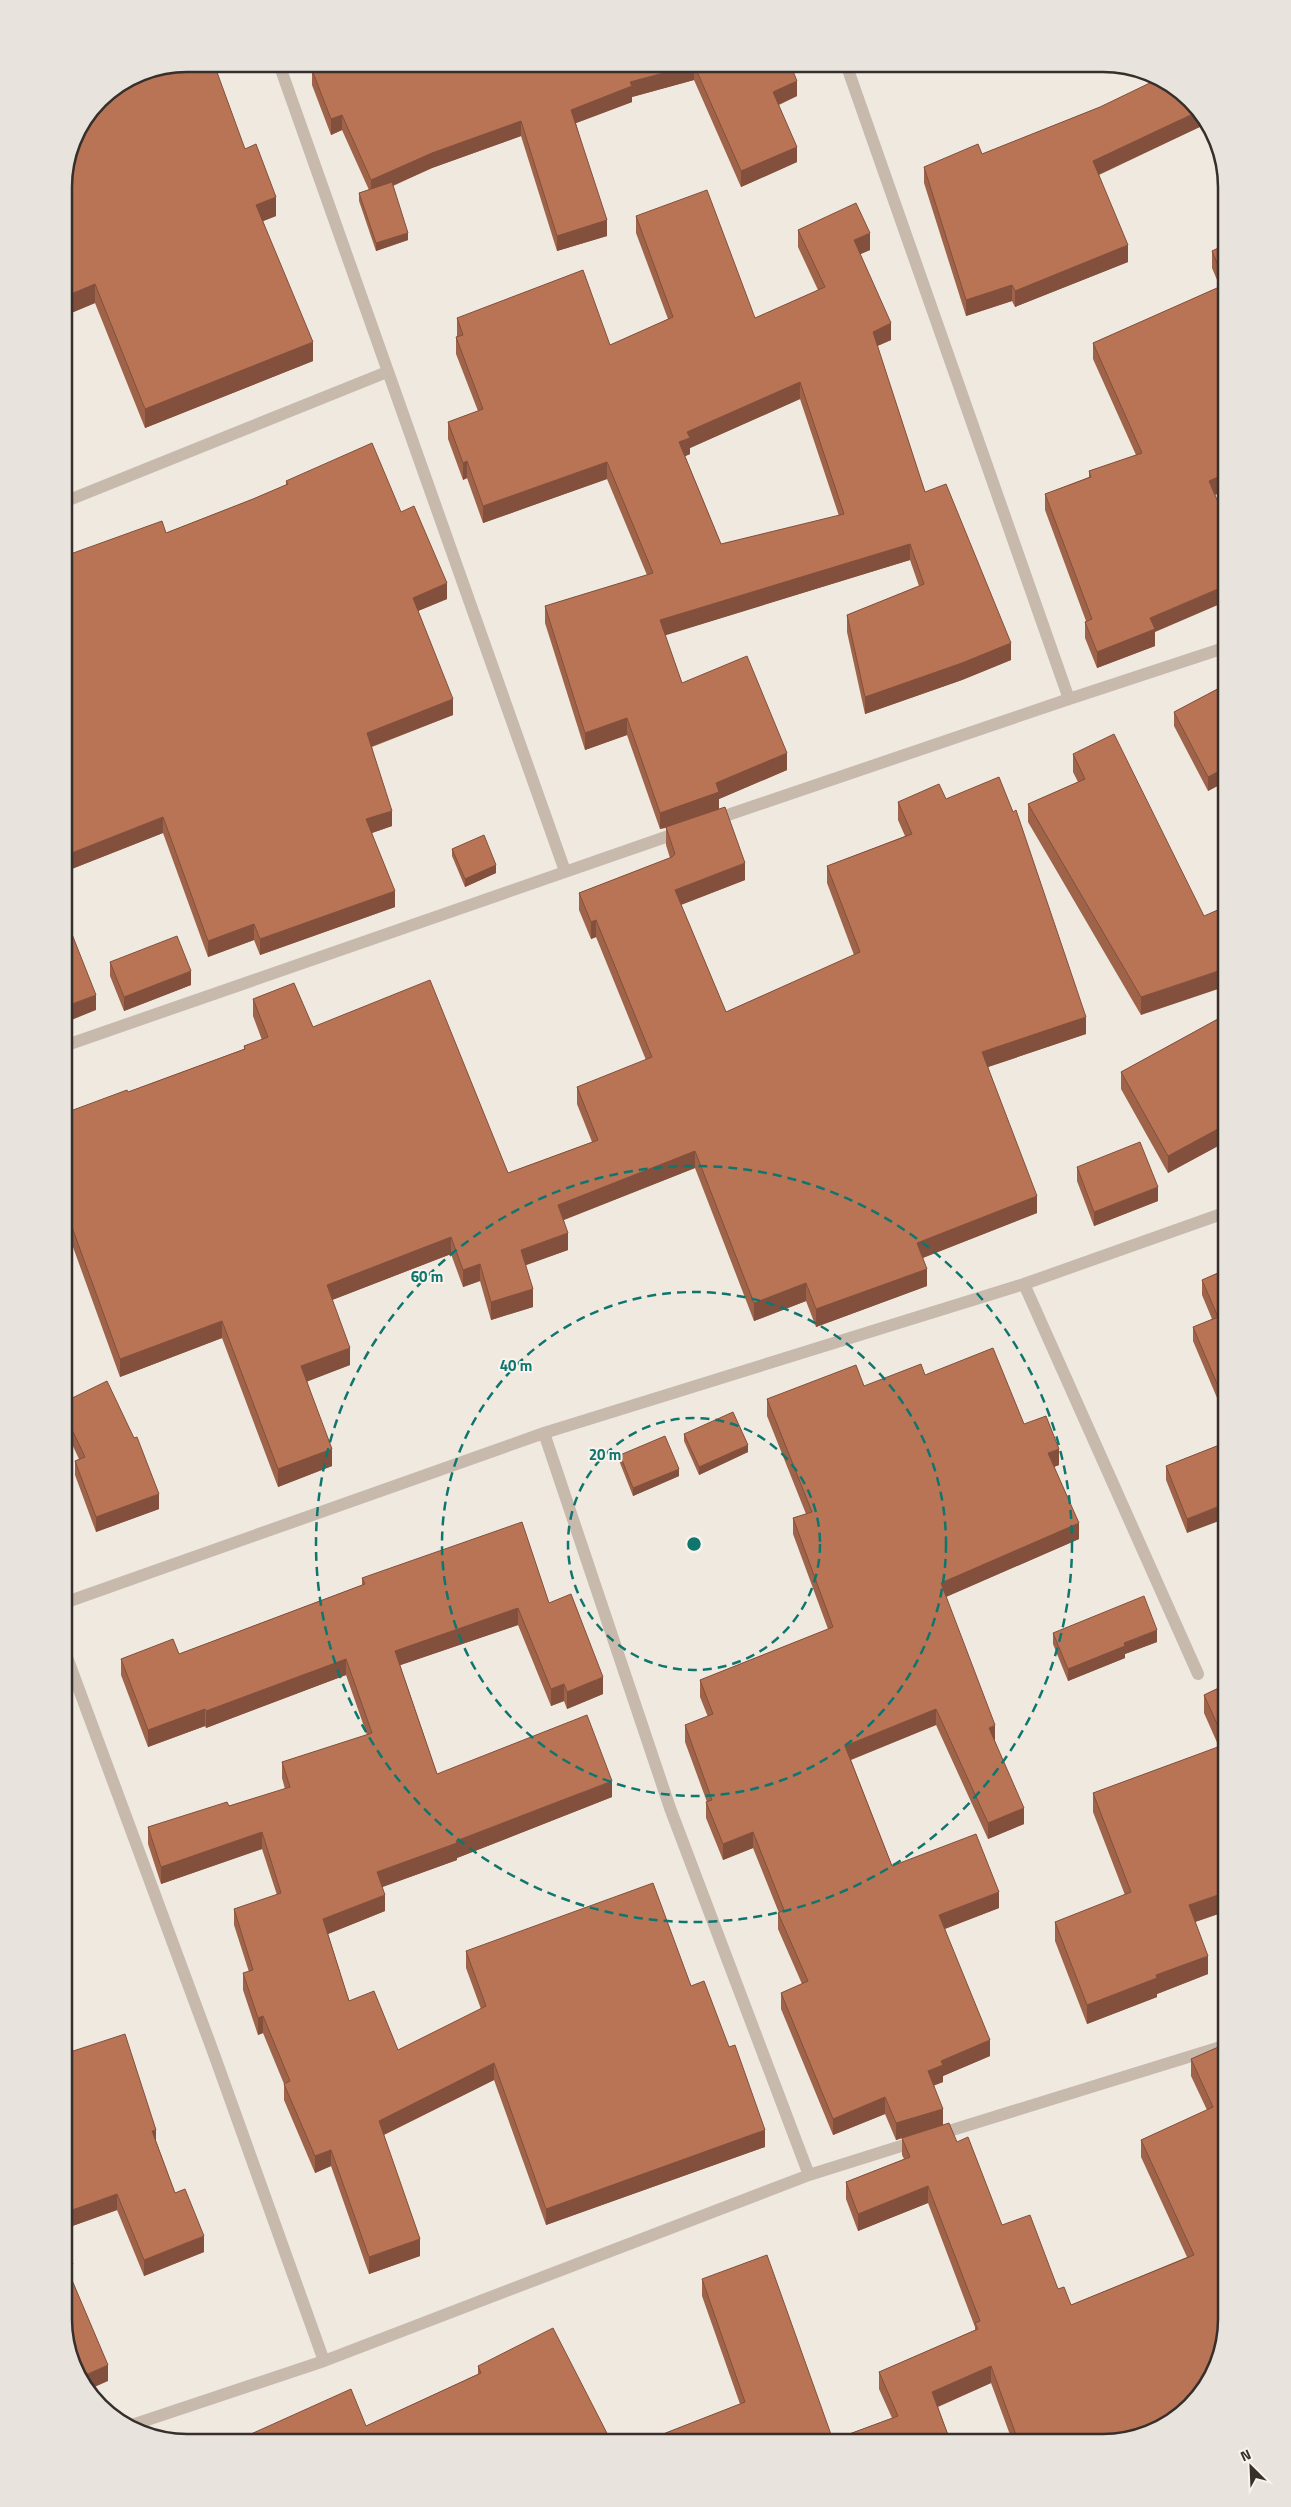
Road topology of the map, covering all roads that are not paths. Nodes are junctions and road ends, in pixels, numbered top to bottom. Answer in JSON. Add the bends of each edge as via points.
{"nodes":[{"id":1,"x":282,"y":73,"type":"edge"},
{"id":2,"x":849,"y":73,"type":"edge"},
{"id":3,"x":387,"y":372,"type":"junction"},
{"id":4,"x":73,"y":498,"type":"edge"},
{"id":5,"x":1218,"y":650,"type":"edge"},
{"id":6,"x":1069,"y":699,"type":"junction"},
{"id":7,"x":565,"y":871,"type":"junction"},
{"id":8,"x":73,"y":1043,"type":"edge"},
{"id":9,"x":1218,"y":1215,"type":"edge"},
{"id":10,"x":1024,"y":1284,"type":"junction"},
{"id":11,"x":544,"y":1433,"type":"junction"},
{"id":12,"x":72,"y":1600,"type":"edge"},
{"id":13,"x":72,"y":1672,"type":"edge"},
{"id":14,"x":1198,"y":1674,"type":"dead end"},
{"id":15,"x":1218,"y":2048,"type":"edge"},
{"id":16,"x":809,"y":2175,"type":"junction"},
{"id":17,"x":324,"y":2361,"type":"junction"},
{"id":18,"x":137,"y":2423,"type":"edge"}],
"edges":[{"from":1,"to":3,"type":"street"},
{"from":2,"to":6,"type":"street"},
{"from":3,"to":4,"type":"street"},
{"from":3,"to":7,"type":"street"},
{"from":5,"to":6,"type":"street"},
{"from":6,"to":7,"type":"street"},
{"from":7,"to":8,"type":"street"},
{"from":9,"to":10,"type":"street"},
{"from":10,"to":11,"type":"street"},
{"from":10,"to":14,"type":"street"},
{"from":11,"to":12,"type":"street"},
{"from":11,"to":16,"type":"street","via":[[670,1808]]},
{"from":13,"to":17,"type":"street"},
{"from":15,"to":16,"type":"street"},
{"from":16,"to":17,"type":"street"},
{"from":17,"to":18,"type":"street"}]}
